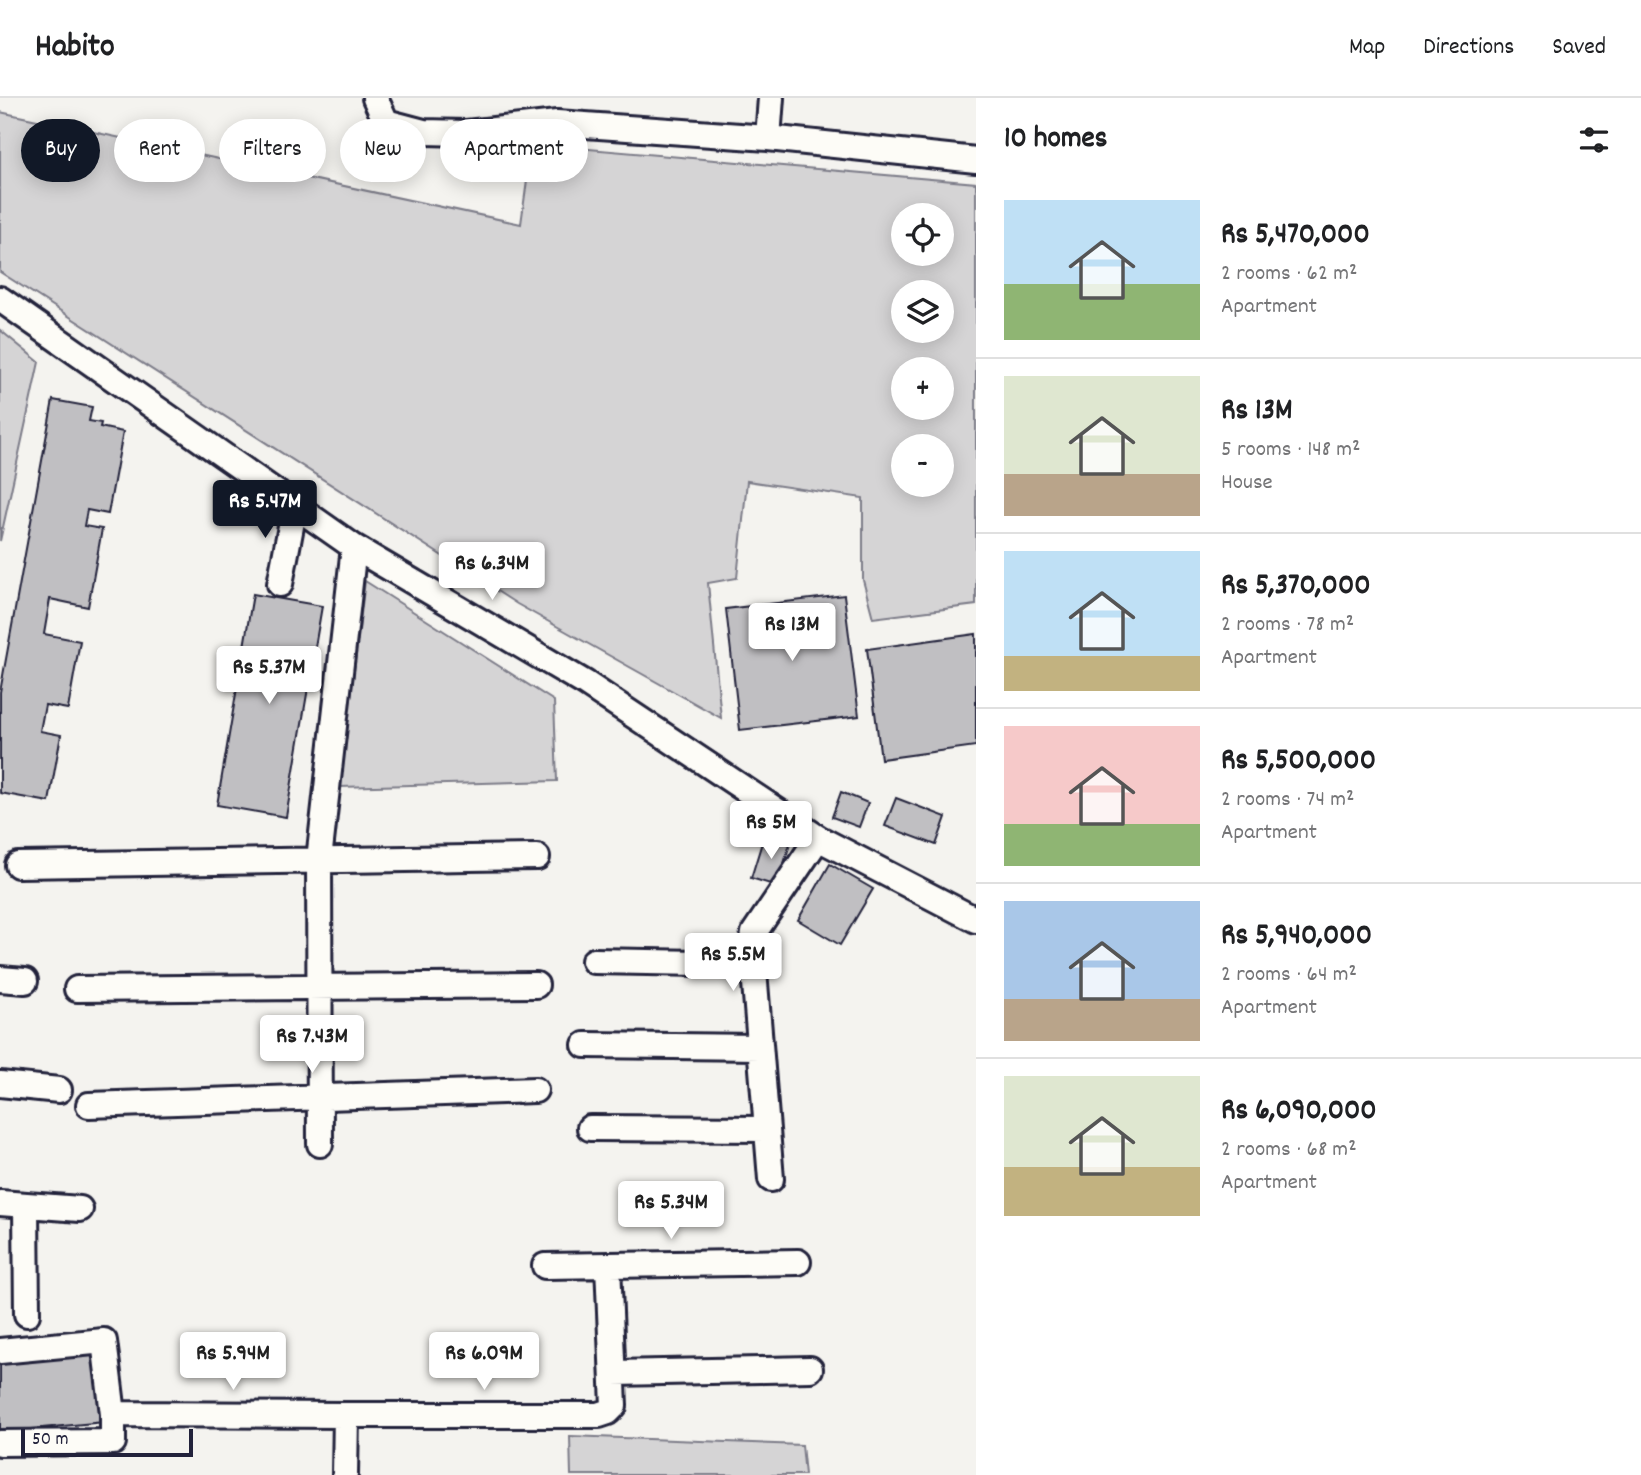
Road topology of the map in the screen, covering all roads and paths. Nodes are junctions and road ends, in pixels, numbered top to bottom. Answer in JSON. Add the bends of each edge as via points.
{"nodes":[{"id":1,"x":375,"y":98,"type":"edge"},
{"id":2,"x":771,"y":98,"type":"edge"},
{"id":3,"x":768,"y":138,"type":"junction"},
{"id":4,"x":976,"y":160,"type":"edge"},
{"id":5,"x":0,"y":299,"type":"edge"},
{"id":6,"x":295,"y":505,"type":"junction"},
{"id":7,"x":354,"y":547,"type":"junction"},
{"id":8,"x":280,"y":584,"type":"dead end"},
{"id":9,"x":818,"y":838,"type":"junction"},
{"id":10,"x":537,"y":857,"type":"dead end"},
{"id":11,"x":319,"y":860,"type":"junction"},
{"id":12,"x":18,"y":865,"type":"dead end"},
{"id":13,"x":976,"y":920,"type":"edge"},
{"id":14,"x":594,"y":961,"type":"dead end"},
{"id":15,"x":754,"y":964,"type":"junction"},
{"id":16,"x":536,"y":985,"type":"dead end"},
{"id":17,"x":320,"y":987,"type":"junction"},
{"id":18,"x":76,"y":989,"type":"dead end"},
{"id":19,"x":585,"y":1045,"type":"dead end"},
{"id":20,"x":760,"y":1047,"type":"junction"},
{"id":21,"x":0,"y":1084,"type":"edge"},
{"id":22,"x":59,"y":1090,"type":"dead end"},
{"id":23,"x":535,"y":1090,"type":"dead end"},
{"id":24,"x":320,"y":1097,"type":"junction"},
{"id":25,"x":89,"y":1105,"type":"dead end"},
{"id":26,"x":590,"y":1128,"type":"dead end"},
{"id":27,"x":767,"y":1129,"type":"junction"},
{"id":28,"x":320,"y":1144,"type":"dead end"},
{"id":29,"x":771,"y":1179,"type":"dead end"},
{"id":30,"x":0,"y":1203,"type":"edge"},
{"id":31,"x":26,"y":1205,"type":"junction"},
{"id":32,"x":80,"y":1209,"type":"dead end"},
{"id":33,"x":798,"y":1262,"type":"dead end"},
{"id":34,"x":608,"y":1265,"type":"junction"},
{"id":35,"x":545,"y":1266,"type":"dead end"},
{"id":36,"x":27,"y":1314,"type":"dead end"},
{"id":37,"x":0,"y":1352,"type":"edge"},
{"id":38,"x":810,"y":1369,"type":"dead end"},
{"id":39,"x":614,"y":1373,"type":"junction"},
{"id":40,"x":113,"y":1414,"type":"junction"},
{"id":41,"x":346,"y":1415,"type":"junction"},
{"id":42,"x":0,"y":1443,"type":"edge"},
{"id":43,"x":345,"y":1475,"type":"edge"}],
"edges":[{"from":1,"to":3,"type":"street","via":[[386,122],[424,132],[466,134],[556,123]]},
{"from":2,"to":3,"type":"street"},
{"from":3,"to":4,"type":"street"},
{"from":5,"to":6,"type":"street"},
{"from":6,"to":7,"type":"street"},
{"from":6,"to":8,"type":"street"},
{"from":7,"to":9,"type":"street","via":[[585,683]]},
{"from":7,"to":11,"type":"street"},
{"from":9,"to":13,"type":"street"},
{"from":9,"to":15,"type":"street","via":[[754,933]]},
{"from":10,"to":11,"type":"street"},
{"from":11,"to":12,"type":"street"},
{"from":11,"to":17,"type":"street"},
{"from":14,"to":15,"type":"street"},
{"from":15,"to":20,"type":"street"},
{"from":16,"to":17,"type":"street"},
{"from":17,"to":18,"type":"street"},
{"from":17,"to":24,"type":"street"},
{"from":19,"to":20,"type":"street"},
{"from":20,"to":27,"type":"street"},
{"from":21,"to":22,"type":"street"},
{"from":23,"to":24,"type":"street"},
{"from":24,"to":25,"type":"street"},
{"from":24,"to":28,"type":"street"},
{"from":26,"to":27,"type":"street"},
{"from":27,"to":29,"type":"street"},
{"from":30,"to":31,"type":"street"},
{"from":31,"to":32,"type":"street"},
{"from":31,"to":36,"type":"street"},
{"from":33,"to":34,"type":"street"},
{"from":34,"to":35,"type":"street"},
{"from":34,"to":39,"type":"street"},
{"from":37,"to":40,"type":"street","via":[[104,1341]]},
{"from":38,"to":39,"type":"street"},
{"from":39,"to":41,"type":"street","via":[[614,1406],[599,1416]]},
{"from":40,"to":41,"type":"street"},
{"from":40,"to":42,"type":"street","via":[[113,1442]]},
{"from":41,"to":43,"type":"street"}]}
